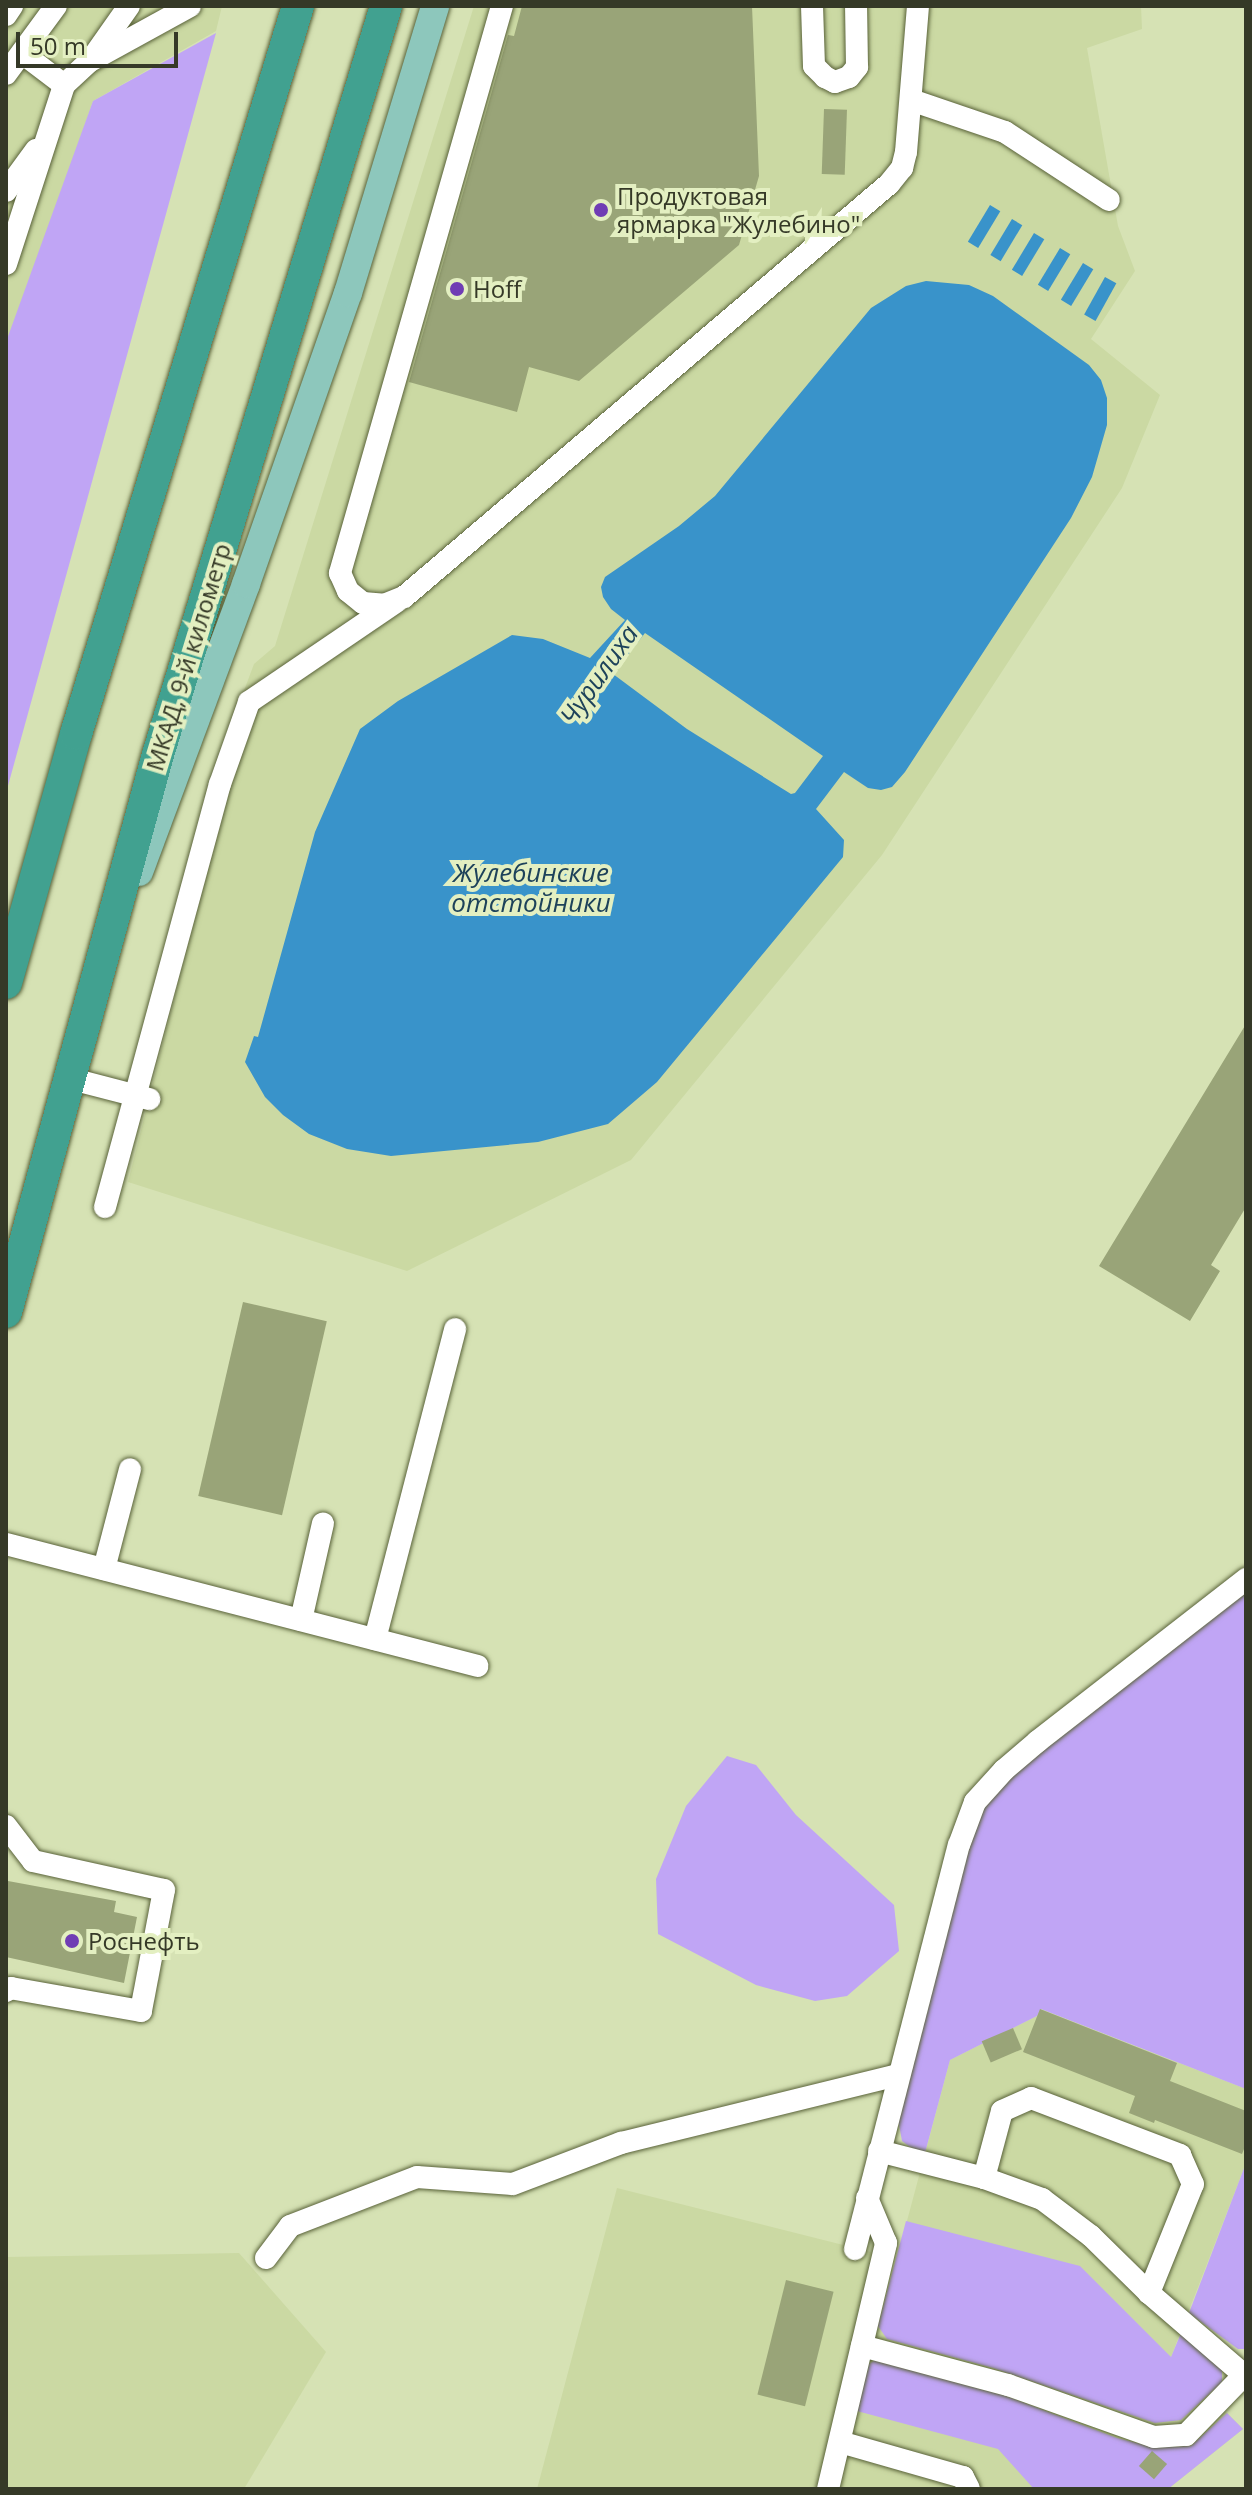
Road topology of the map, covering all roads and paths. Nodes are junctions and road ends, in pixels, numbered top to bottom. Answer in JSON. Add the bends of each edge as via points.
{"nodes":[{"id":1,"x":56,"y":6,"type":"edge"},
{"id":2,"x":129,"y":6,"type":"edge"},
{"id":3,"x":190,"y":6,"type":"edge"},
{"id":4,"x":298,"y":6,"type":"edge"},
{"id":5,"x":386,"y":6,"type":"edge"},
{"id":6,"x":435,"y":6,"type":"edge"},
{"id":7,"x":502,"y":6,"type":"edge"},
{"id":8,"x":812,"y":6,"type":"edge"},
{"id":9,"x":856,"y":6,"type":"edge"},
{"id":10,"x":918,"y":6,"type":"edge"},
{"id":11,"x":22,"y":53,"type":"junction"},
{"id":12,"x":90,"y":61,"type":"junction"},
{"id":13,"x":6,"y":74,"type":"edge"},
{"id":14,"x":64,"y":85,"type":"junction"},
{"id":15,"x":911,"y":100,"type":"junction"},
{"id":16,"x":48,"y":134,"type":"junction"},
{"id":17,"x":6,"y":191,"type":"edge"},
{"id":18,"x":1109,"y":200,"type":"dead end"},
{"id":19,"x":6,"y":264,"type":"edge"},
{"id":20,"x":404,"y":597,"type":"junction"},
{"id":21,"x":6,"y":983,"type":"edge"},
{"id":22,"x":80,"y":1030,"type":"junction"},
{"id":23,"x":68,"y":1078,"type":"junction"},
{"id":24,"x":141,"y":1097,"type":"junction"},
{"id":25,"x":105,"y":1207,"type":"dead end"},
{"id":26,"x":6,"y":1312,"type":"edge"},
{"id":27,"x":455,"y":1329,"type":"dead end"},
{"id":28,"x":130,"y":1469,"type":"dead end"},
{"id":29,"x":323,"y":1523,"type":"dead end"},
{"id":30,"x":6,"y":1544,"type":"edge"},
{"id":31,"x":104,"y":1569,"type":"junction"},
{"id":32,"x":1246,"y":1579,"type":"edge"},
{"id":33,"x":301,"y":1620,"type":"junction"},
{"id":34,"x":375,"y":1639,"type":"junction"},
{"id":35,"x":477,"y":1666,"type":"dead end"},
{"id":36,"x":6,"y":1826,"type":"edge"},
{"id":37,"x":6,"y":1991,"type":"edge"},
{"id":38,"x":897,"y":2075,"type":"junction"},
{"id":39,"x":879,"y":2151,"type":"junction"},
{"id":40,"x":984,"y":2178,"type":"junction"},
{"id":41,"x":867,"y":2198,"type":"junction"},
{"id":42,"x":855,"y":2249,"type":"dead end"},
{"id":43,"x":266,"y":2258,"type":"dead end"},
{"id":44,"x":1149,"y":2293,"type":"junction"},
{"id":45,"x":862,"y":2346,"type":"junction"},
{"id":46,"x":1245,"y":2374,"type":"edge"},
{"id":47,"x":840,"y":2442,"type":"junction"},
{"id":48,"x":828,"y":2489,"type":"edge"},
{"id":49,"x":969,"y":2489,"type":"edge"}],
"edges":[{"from":1,"to":11,"type":"lane"},
{"from":2,"to":12,"type":"lane"},
{"from":3,"to":12,"type":"lane"},
{"from":4,"to":21,"type":"highway","via":[[76,734]]},
{"from":5,"to":22,"type":"highway","name":"МКАД, 9-й километр","via":[[157,758]]},
{"from":6,"to":22,"type":"main road","via":[[348,293],[241,599]]},
{"from":7,"to":20,"type":"lane","via":[[340,573],[348,591],[363,603],[384,605]]},
{"from":8,"to":9,"type":"lane","via":[[814,66],[835,82],[857,67]]},
{"from":10,"to":15,"type":"lane"},
{"from":11,"to":13,"type":"lane"},
{"from":11,"to":14,"type":"lane"},
{"from":12,"to":14,"type":"lane"},
{"from":14,"to":16,"type":"lane"},
{"from":15,"to":18,"type":"lane","via":[[1005,132]]},
{"from":15,"to":20,"type":"lane","via":[[902,168],[889,184]]},
{"from":16,"to":17,"type":"lane"},
{"from":16,"to":19,"type":"lane"},
{"from":20,"to":24,"type":"lane","via":[[249,702],[220,784]]},
{"from":22,"to":23,"type":"highway","name":"МКАД, 9-й километр"},
{"from":23,"to":24,"type":"lane"},
{"from":23,"to":26,"type":"highway","name":"МКАД, 9-й километр"},
{"from":24,"to":25,"type":"lane"},
{"from":27,"to":34,"type":"lane"},
{"from":28,"to":31,"type":"lane"},
{"from":29,"to":33,"type":"lane"},
{"from":30,"to":31,"type":"lane"},
{"from":31,"to":33,"type":"lane"},
{"from":32,"to":38,"type":"lane","via":[[1038,1741],[975,1802]]},
{"from":33,"to":34,"type":"lane"},
{"from":34,"to":35,"type":"lane"},
{"from":36,"to":37,"type":"lane","via":[[33,1861],[164,1890],[141,2011]]},
{"from":38,"to":39,"type":"lane"},
{"from":38,"to":43,"type":"lane","via":[[621,2143],[513,2184],[417,2177],[290,2226]]},
{"from":39,"to":40,"type":"lane"},
{"from":39,"to":41,"type":"lane"},
{"from":40,"to":44,"type":"lane","via":[[1042,2199],[1091,2236]]},
{"from":40,"to":44,"type":"lane","via":[[1002,2111],[1031,2098],[1180,2155],[1193,2184]]},
{"from":41,"to":42,"type":"lane"},
{"from":41,"to":45,"type":"lane","via":[[886,2243]]},
{"from":44,"to":46,"type":"lane"},
{"from":45,"to":46,"type":"lane","via":[[1008,2385],[1154,2437],[1186,2435]]},
{"from":45,"to":47,"type":"lane"},
{"from":47,"to":48,"type":"lane"},
{"from":47,"to":49,"type":"lane","via":[[963,2477]]}]}
